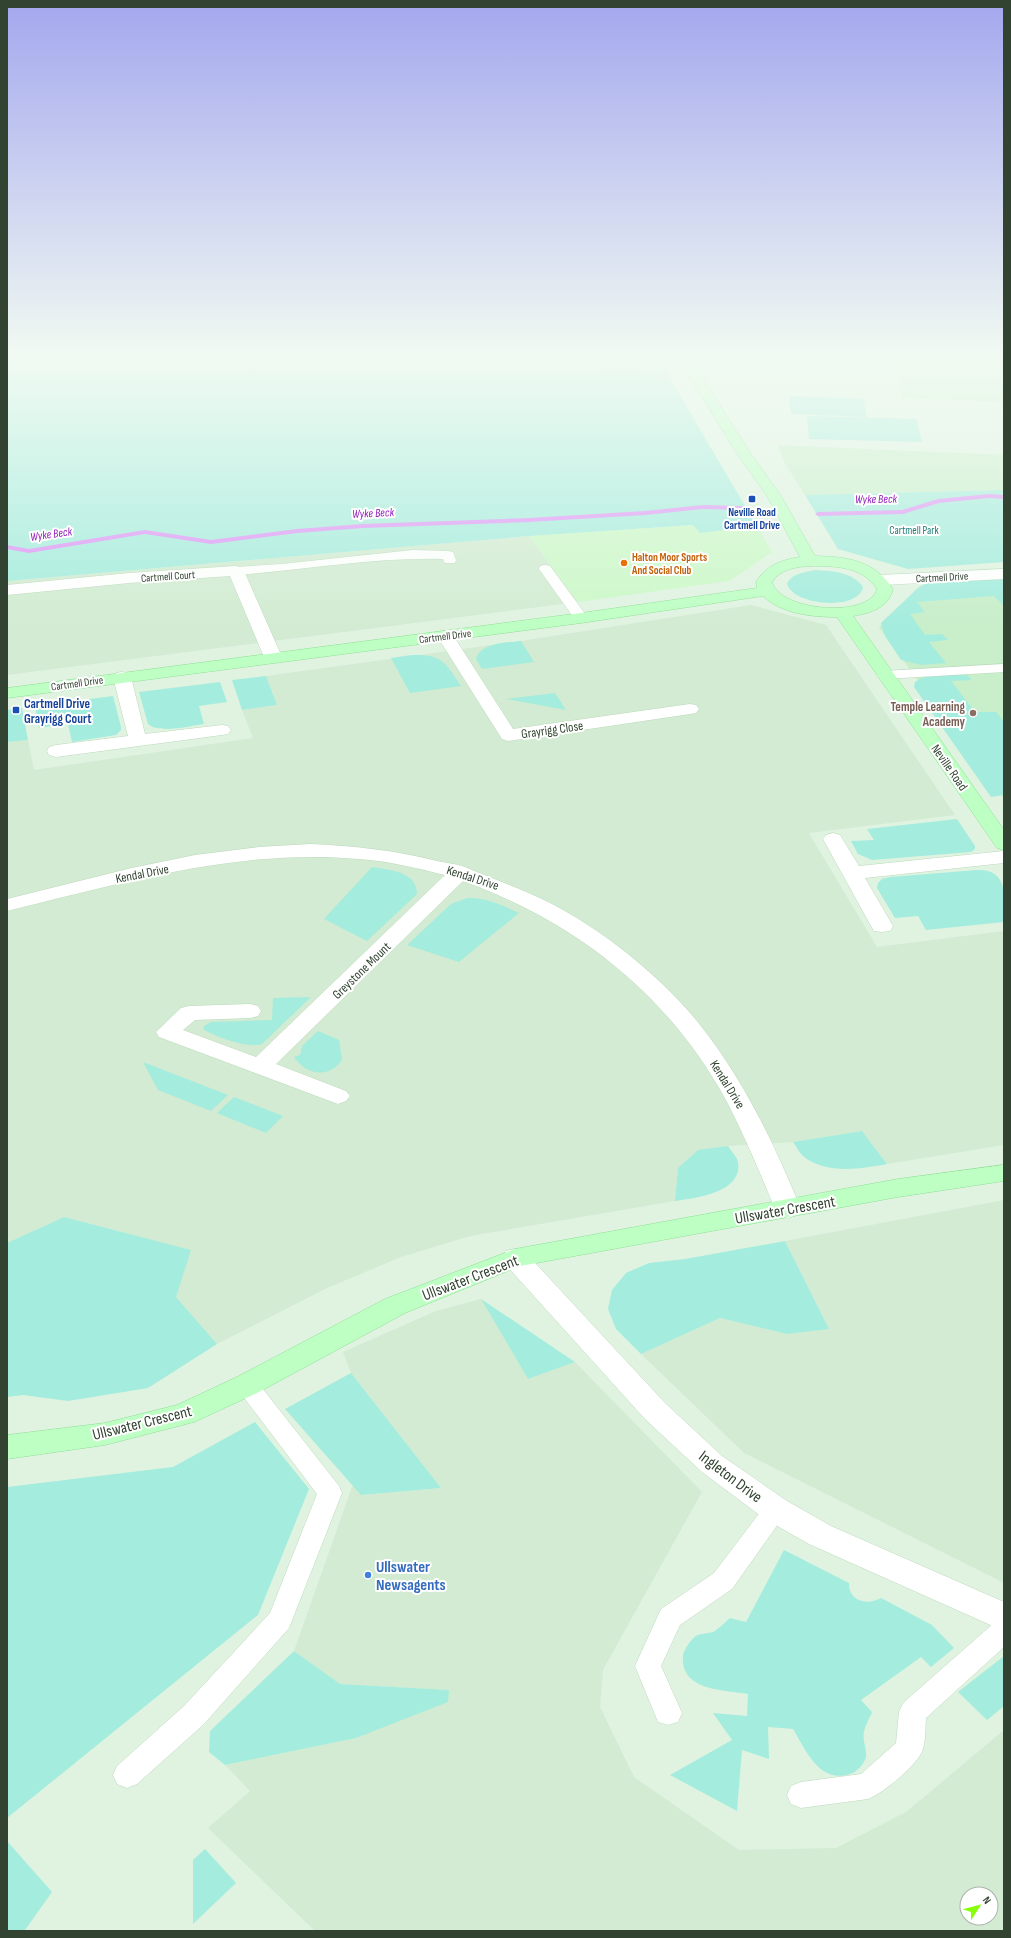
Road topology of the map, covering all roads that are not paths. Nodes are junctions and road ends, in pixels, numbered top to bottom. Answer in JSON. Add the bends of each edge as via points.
{"nodes":[{"id":1,"x":739,"y":445,"type":"edge"},
{"id":2,"x":450,"y":560,"type":"dead end"},
{"id":3,"x":810,"y":561,"type":"junction"},
{"id":4,"x":545,"y":569,"type":"dead end"},
{"id":5,"x":236,"y":571,"type":"junction"},
{"id":6,"x":1004,"y":574,"type":"edge"},
{"id":7,"x":881,"y":580,"type":"junction"},
{"id":8,"x":7,"y":590,"type":"edge"},
{"id":9,"x":767,"y":591,"type":"junction"},
{"id":10,"x":842,"y":612,"type":"junction"},
{"id":11,"x":581,"y":618,"type":"junction"},
{"id":12,"x":445,"y":636,"type":"junction"},
{"id":13,"x":273,"y":657,"type":"junction"},
{"id":14,"x":1004,"y":668,"type":"edge"},
{"id":15,"x":884,"y":675,"type":"junction"},
{"id":16,"x":122,"y":677,"type":"junction"},
{"id":17,"x":7,"y":693,"type":"edge"},
{"id":18,"x":690,"y":709,"type":"dead end"},
{"id":19,"x":222,"y":730,"type":"dead end"},
{"id":20,"x":138,"y":741,"type":"junction"},
{"id":21,"x":56,"y":752,"type":"dead end"},
{"id":22,"x":833,"y":839,"type":"dead end"},
{"id":23,"x":1004,"y":844,"type":"edge"},
{"id":24,"x":1004,"y":857,"type":"edge"},
{"id":25,"x":460,"y":872,"type":"junction"},
{"id":26,"x":852,"y":873,"type":"junction"},
{"id":27,"x":7,"y":905,"type":"edge"},
{"id":28,"x":882,"y":926,"type":"dead end"},
{"id":29,"x":250,"y":1011,"type":"dead end"},
{"id":30,"x":260,"y":1067,"type":"junction"},
{"id":31,"x":338,"y":1096,"type":"dead end"},
{"id":32,"x":1004,"y":1173,"type":"edge"},
{"id":33,"x":788,"y":1208,"type":"junction"},
{"id":34,"x":515,"y":1258,"type":"junction"},
{"id":35,"x":247,"y":1385,"type":"junction"},
{"id":36,"x":7,"y":1447,"type":"edge"},
{"id":37,"x":776,"y":1510,"type":"junction"},
{"id":38,"x":1004,"y":1617,"type":"edge"},
{"id":39,"x":1004,"y":1630,"type":"edge"},
{"id":40,"x":668,"y":1713,"type":"dead end"},
{"id":41,"x":127,"y":1775,"type":"dead end"},
{"id":42,"x":801,"y":1795,"type":"dead end"}],
"edges":[{"from":1,"to":3,"type":"street","via":[[774,496]]},
{"from":2,"to":5,"type":"lane","via":[[448,555],[413,554]]},
{"from":3,"to":7,"type":"street","via":[[852,565]]},
{"from":3,"to":9,"type":"street","via":[[778,567],[768,574],[764,582]]},
{"from":4,"to":11,"type":"lane"},
{"from":5,"to":8,"type":"street","name":"Cartmell Court"},
{"from":5,"to":13,"type":"street"},
{"from":6,"to":7,"type":"street","name":"Cartmell Drive"},
{"from":7,"to":10,"type":"street","via":[[885,589],[882,597],[872,605]]},
{"from":9,"to":10,"type":"street","via":[[788,605]]},
{"from":9,"to":11,"type":"street","name":"Cartmell Drive"},
{"from":10,"to":15,"type":"street","name":"Neville Road"},
{"from":11,"to":12,"type":"street","name":"Cartmell Drive"},
{"from":12,"to":13,"type":"street","name":"Cartmell Drive"},
{"from":12,"to":18,"type":"street","name":"Grayrigg Close","via":[[508,735]]},
{"from":13,"to":16,"type":"street","name":"Cartmell Drive"},
{"from":14,"to":15,"type":"lane"},
{"from":15,"to":23,"type":"street","name":"Neville Road"},
{"from":16,"to":17,"type":"street","name":"Cartmell Drive"},
{"from":16,"to":20,"type":"street"},
{"from":19,"to":20,"type":"street"},
{"from":20,"to":21,"type":"street"},
{"from":22,"to":26,"type":"street"},
{"from":24,"to":26,"type":"street"},
{"from":25,"to":27,"type":"street","name":"Kendal Drive","via":[[421,862],[376,855],[321,851],[260,853],[200,861],[112,879]]},
{"from":25,"to":30,"type":"street","name":"Greystone Mount"},
{"from":25,"to":33,"type":"street","name":"Kendal Drive","via":[[504,888],[550,912],[601,943],[654,987],[700,1038],[742,1104]]},
{"from":26,"to":28,"type":"street"},
{"from":29,"to":30,"type":"street","via":[[189,1012],[167,1032]]},
{"from":30,"to":31,"type":"street"},
{"from":32,"to":33,"type":"street","name":"Ullswater Crescent","via":[[898,1188]]},
{"from":33,"to":34,"type":"street","name":"Ullswater Crescent"},
{"from":34,"to":35,"type":"street","name":"Ullswater Crescent","via":[[395,1306]]},
{"from":34,"to":37,"type":"street","name":"Ingleton Drive","via":[[655,1411],[712,1464]]},
{"from":35,"to":36,"type":"street","name":"Ullswater Crescent","via":[[184,1414],[105,1434]]},
{"from":35,"to":41,"type":"lane","via":[[330,1493],[280,1620],[194,1715]]},
{"from":37,"to":38,"type":"street","name":"Ingleton Drive","via":[[820,1535]]},
{"from":37,"to":40,"type":"lane","via":[[723,1581],[670,1617],[648,1666]]},
{"from":39,"to":42,"type":"lane","via":[[913,1712],[909,1749],[868,1786]]}]}
